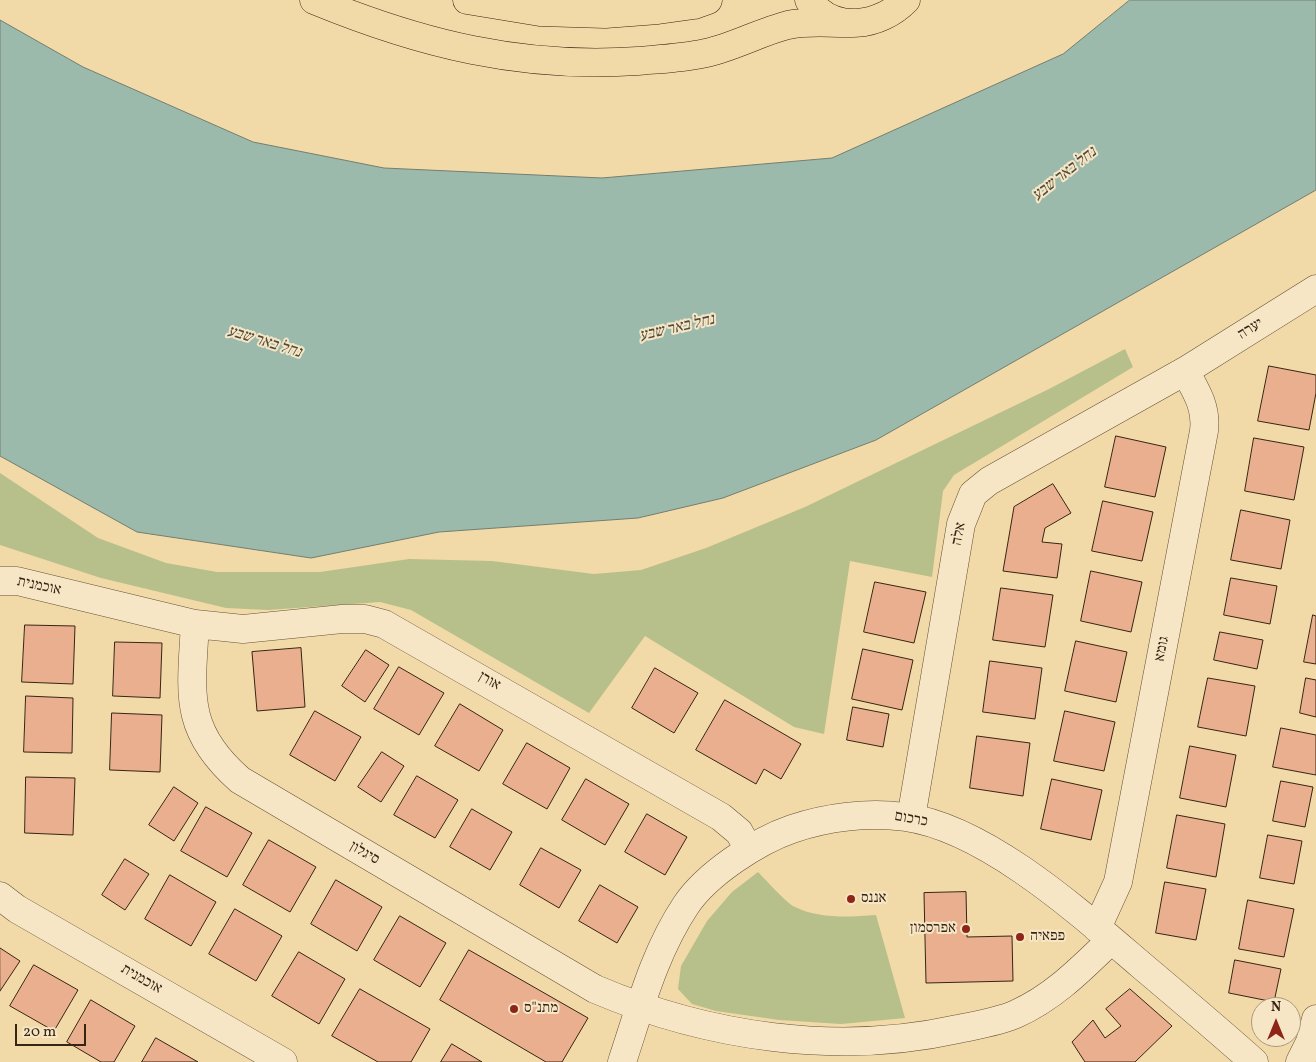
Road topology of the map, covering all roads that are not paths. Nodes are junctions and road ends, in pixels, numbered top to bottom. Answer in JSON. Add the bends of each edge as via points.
{"nodes":[{"id":1,"x":314,"y":0,"type":"edge"},
{"id":2,"x":467,"y":0,"type":"edge"},
{"id":3,"x":708,"y":0,"type":"edge"},
{"id":4,"x":809,"y":0,"type":"edge"},
{"id":5,"x":906,"y":4,"type":"edge"},
{"id":6,"x":845,"y":23,"type":"junction"},
{"id":7,"x":1316,"y":289,"type":"edge"},
{"id":8,"x":1185,"y":371,"type":"junction"},
{"id":9,"x":0,"y":581,"type":"edge"},
{"id":10,"x":195,"y":624,"type":"junction"},
{"id":11,"x":911,"y":818,"type":"junction"},
{"id":12,"x":748,"y":848,"type":"junction"},
{"id":13,"x":0,"y":896,"type":"edge"},
{"id":14,"x":1104,"y":934,"type":"junction"},
{"id":15,"x":640,"y":1007,"type":"junction"},
{"id":16,"x":1316,"y":1019,"type":"edge"},
{"id":17,"x":283,"y":1062,"type":"edge"},
{"id":18,"x":622,"y":1062,"type":"edge"},
{"id":19,"x":1254,"y":1062,"type":"edge"},
{"id":20,"x":1300,"y":1062,"type":"edge"}],
"edges":[{"from":1,"to":6,"type":"main road","via":[[373,24],[455,47],[535,61],[606,63],[663,59],[707,53],[790,25]]},
{"from":2,"to":3,"type":"main road","via":[[540,12],[605,14],[676,8]]},
{"from":4,"to":6,"type":"main road","via":[[826,16]]},
{"from":5,"to":6,"type":"main road","via":[[880,20]]},
{"from":7,"to":8,"type":"street","name":"יערה"},
{"from":8,"to":11,"type":"street","name":"אלה","via":[[989,481],[973,494],[961,524]]},
{"from":8,"to":14,"type":"street","name":"גומא","via":[[1203,405],[1206,417],[1204,431],[1118,882]]},
{"from":9,"to":10,"type":"street","name":"אוכמנית","via":[[17,581]]},
{"from":10,"to":12,"type":"street","name":"אורן","via":[[243,629],[365,619],[384,624],[721,816],[739,832]]},
{"from":10,"to":15,"type":"street","name":"סיגלון","via":[[194,710],[202,736],[212,752],[240,780],[596,989]]},
{"from":11,"to":12,"type":"street","name":"כרכום","via":[[854,816],[817,821]]},
{"from":11,"to":14,"type":"street","name":"כרכום","via":[[946,828],[995,853]]},
{"from":12,"to":15,"type":"street","name":"כרכום","via":[[688,902],[667,936]]},
{"from":13,"to":17,"type":"street","name":"אוכמנית","via":[[17,909]]},
{"from":14,"to":15,"type":"street","via":[[1069,980],[1044,999],[1015,1015],[942,1033],[811,1041],[730,1031]]},
{"from":14,"to":19,"type":"street","name":"כרכום"},
{"from":15,"to":18,"type":"street","name":"כרכום"},
{"from":16,"to":20,"type":"street"}]}
